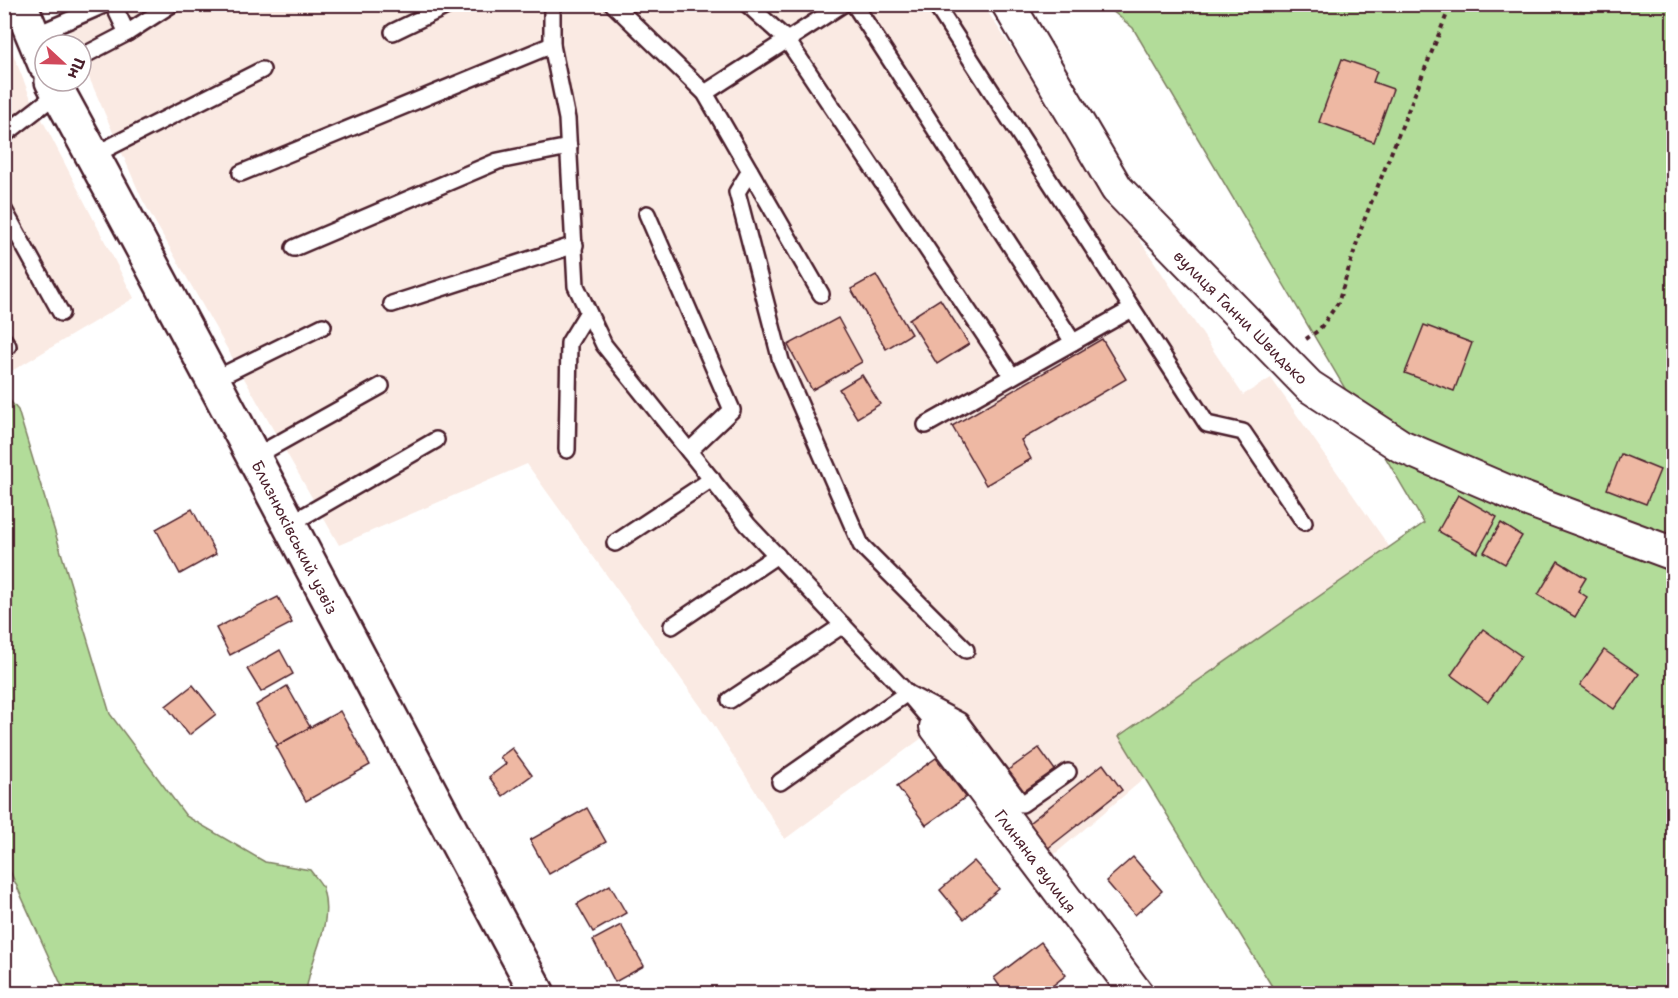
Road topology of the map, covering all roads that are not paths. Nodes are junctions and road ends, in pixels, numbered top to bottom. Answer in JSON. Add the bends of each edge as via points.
{"nodes":[{"id":1,"x":20,"y":4,"type":"edge"},
{"id":2,"x":106,"y":4,"type":"edge"},
{"id":3,"x":113,"y":4,"type":"edge"},
{"id":4,"x":172,"y":4,"type":"edge"},
{"id":5,"x":451,"y":4,"type":"edge"},
{"id":6,"x":552,"y":4,"type":"edge"},
{"id":7,"x":613,"y":4,"type":"edge"},
{"id":8,"x":747,"y":4,"type":"edge"},
{"id":9,"x":843,"y":4,"type":"edge"},
{"id":10,"x":854,"y":4,"type":"edge"},
{"id":11,"x":935,"y":4,"type":"edge"},
{"id":12,"x":1008,"y":4,"type":"edge"},
{"id":13,"x":393,"y":32,"type":"dead end"},
{"id":14,"x":79,"y":33,"type":"edge"},
{"id":15,"x":127,"y":33,"type":"junction"},
{"id":16,"x":33,"y":35,"type":"edge"},
{"id":17,"x":787,"y":40,"type":"junction"},
{"id":18,"x":552,"y":45,"type":"junction"},
{"id":19,"x":93,"y":51,"type":"edge"},
{"id":20,"x":262,"y":70,"type":"dead end"},
{"id":21,"x":33,"y":90,"type":"edge"},
{"id":22,"x":60,"y":93,"type":"edge"},
{"id":23,"x":705,"y":93,"type":"junction"},
{"id":24,"x":4,"y":135,"type":"edge"},
{"id":25,"x":569,"y":147,"type":"junction"},
{"id":26,"x":92,"y":156,"type":"junction"},
{"id":27,"x":750,"y":171,"type":"junction"},
{"id":28,"x":240,"y":173,"type":"dead end"},
{"id":29,"x":4,"y":210,"type":"edge"},
{"id":30,"x":647,"y":214,"type":"dead end"},
{"id":31,"x":574,"y":245,"type":"junction"},
{"id":32,"x":294,"y":248,"type":"dead end"},
{"id":33,"x":821,"y":294,"type":"dead end"},
{"id":34,"x":392,"y":304,"type":"dead end"},
{"id":35,"x":1132,"y":309,"type":"junction"},
{"id":36,"x":588,"y":312,"type":"junction"},
{"id":37,"x":61,"y":313,"type":"dead end"},
{"id":38,"x":323,"y":326,"type":"dead end"},
{"id":39,"x":1073,"y":342,"type":"junction"},
{"id":40,"x":1012,"y":376,"type":"junction"},
{"id":41,"x":213,"y":380,"type":"junction"},
{"id":42,"x":381,"y":386,"type":"dead end"},
{"id":43,"x":926,"y":425,"type":"dead end"},
{"id":44,"x":436,"y":440,"type":"dead end"},
{"id":45,"x":567,"y":450,"type":"dead end"},
{"id":46,"x":688,"y":451,"type":"junction"},
{"id":47,"x":254,"y":458,"type":"junction"},
{"id":48,"x":712,"y":479,"type":"junction"},
{"id":49,"x":1304,"y":522,"type":"dead end"},
{"id":50,"x":290,"y":524,"type":"junction"},
{"id":51,"x":615,"y":543,"type":"dead end"},
{"id":52,"x":1674,"y":554,"type":"edge"},
{"id":53,"x":777,"y":555,"type":"junction"},
{"id":54,"x":843,"y":625,"type":"junction"},
{"id":55,"x":672,"y":626,"type":"dead end"},
{"id":56,"x":966,"y":650,"type":"dead end"},
{"id":57,"x":907,"y":693,"type":"junction"},
{"id":58,"x":730,"y":700,"type":"dead end"},
{"id":59,"x":936,"y":727,"type":"joint"},
{"id":60,"x":1068,"y":772,"type":"dead end"},
{"id":61,"x":780,"y":782,"type":"dead end"},
{"id":62,"x":538,"y":993,"type":"edge"},
{"id":63,"x":1137,"y":993,"type":"edge"}],
"edges":[{"from":1,"to":16,"type":"street","name":"Близнюківський узвіз"},
{"from":2,"to":14,"type":"lane"},
{"from":3,"to":15,"type":"lane"},
{"from":4,"to":15,"type":"lane"},
{"from":5,"to":13,"type":"lane"},
{"from":6,"to":18,"type":"lane"},
{"from":7,"to":23,"type":"lane"},
{"from":8,"to":17,"type":"lane"},
{"from":9,"to":17,"type":"lane"},
{"from":10,"to":39,"type":"lane"},
{"from":11,"to":35,"type":"lane"},
{"from":12,"to":52,"type":"street","name":"вулиця Ганни Швидько","via":[[1117,189],[1310,386],[1401,446],[1520,497]]},
{"from":15,"to":19,"type":"lane"},
{"from":17,"to":23,"type":"lane"},
{"from":17,"to":40,"type":"lane"},
{"from":18,"to":25,"type":"lane"},
{"from":18,"to":28,"type":"lane"},
{"from":20,"to":26,"type":"lane"},
{"from":21,"to":24,"type":"lane"},
{"from":22,"to":26,"type":"street","name":"Близнюківський узвіз"},
{"from":23,"to":27,"type":"lane"},
{"from":25,"to":31,"type":"lane"},
{"from":25,"to":32,"type":"lane","via":[[498,161]]},
{"from":26,"to":41,"type":"street","name":"Близнюківський узвіз"},
{"from":27,"to":33,"type":"lane"},
{"from":27,"to":56,"type":"lane","via":[[737,192],[781,361],[861,545]]},
{"from":29,"to":37,"type":"lane"},
{"from":30,"to":46,"type":"lane","via":[[732,410]]},
{"from":31,"to":34,"type":"lane"},
{"from":31,"to":36,"type":"lane","via":[[576,286]]},
{"from":35,"to":39,"type":"lane"},
{"from":35,"to":49,"type":"lane","via":[[1207,424],[1244,432]]},
{"from":36,"to":45,"type":"lane","via":[[569,343]]},
{"from":36,"to":46,"type":"lane","via":[[604,345]]},
{"from":38,"to":41,"type":"lane"},
{"from":39,"to":40,"type":"lane"},
{"from":40,"to":43,"type":"lane"},
{"from":41,"to":47,"type":"street","name":"Близнюківський узвіз"},
{"from":42,"to":47,"type":"lane"},
{"from":44,"to":50,"type":"lane"},
{"from":46,"to":48,"type":"lane"},
{"from":47,"to":50,"type":"street","name":"Близнюківський узвіз"},
{"from":48,"to":51,"type":"lane"},
{"from":48,"to":53,"type":"lane"},
{"from":50,"to":62,"type":"street","name":"Близнюківський узвіз","via":[[383,708]]},
{"from":53,"to":54,"type":"lane"},
{"from":53,"to":55,"type":"lane"},
{"from":54,"to":57,"type":"lane"},
{"from":54,"to":58,"type":"lane"},
{"from":57,"to":59,"type":"lane"},
{"from":57,"to":60,"type":"lane","via":[[960,721],[1022,804]]},
{"from":57,"to":61,"type":"lane"},
{"from":59,"to":63,"type":"street","name":"Глиняна вулиця"}]}
